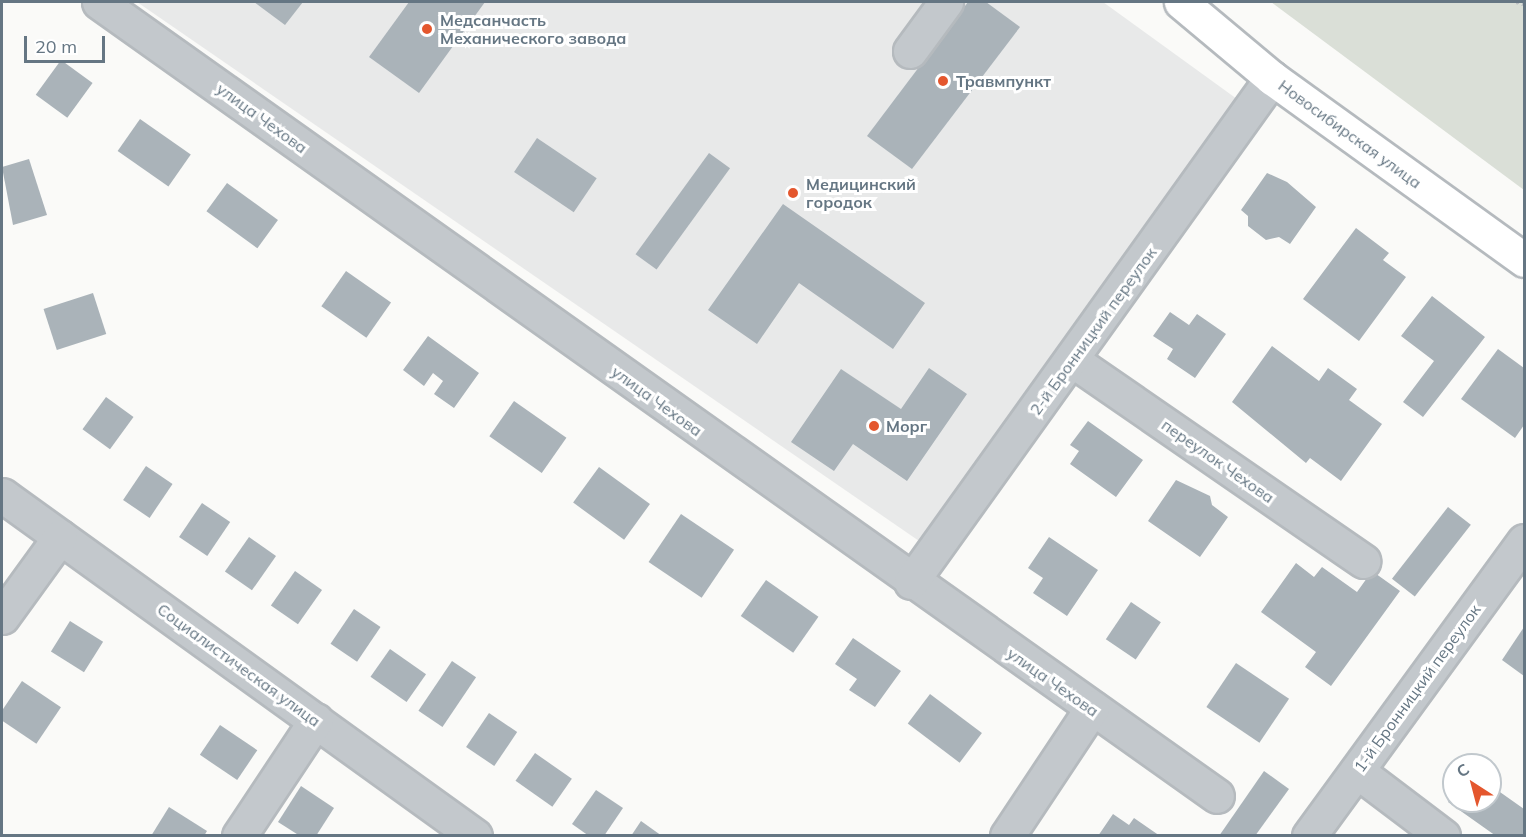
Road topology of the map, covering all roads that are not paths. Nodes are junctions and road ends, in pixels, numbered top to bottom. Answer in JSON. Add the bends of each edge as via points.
{"nodes":[{"id":1,"x":99,"y":2,"type":"edge"},
{"id":2,"x":946,"y":2,"type":"edge"},
{"id":3,"x":1181,"y":2,"type":"edge"},
{"id":4,"x":910,"y":51,"type":"dead end"},
{"id":5,"x":1272,"y":78,"type":"junction"},
{"id":6,"x":1524,"y":260,"type":"edge"},
{"id":7,"x":1072,"y":360,"type":"junction"},
{"id":8,"x":2,"y":495,"type":"edge"},
{"id":9,"x":60,"y":537,"type":"junction"},
{"id":10,"x":1524,"y":541,"type":"edge"},
{"id":11,"x":1363,"y":561,"type":"dead end"},
{"id":12,"x":911,"y":582,"type":"junction"},
{"id":13,"x":2,"y":617,"type":"edge"},
{"id":14,"x":1092,"y":708,"type":"junction"},
{"id":15,"x":316,"y":720,"type":"junction"},
{"id":16,"x":1357,"y":771,"type":"junction"},
{"id":17,"x":1217,"y":796,"type":"dead end"},
{"id":18,"x":239,"y":836,"type":"edge"},
{"id":19,"x":475,"y":836,"type":"edge"},
{"id":20,"x":1007,"y":836,"type":"edge"},
{"id":21,"x":1309,"y":836,"type":"edge"},
{"id":22,"x":1443,"y":836,"type":"edge"}],
"edges":[{"from":1,"to":12,"type":"street","name":"улица Чехова"},
{"from":2,"to":4,"type":"street"},
{"from":3,"to":5,"type":"main road","name":"Новосибирская улица"},
{"from":5,"to":6,"type":"main road","name":"Новосибирская улица"},
{"from":5,"to":7,"type":"street","name":"2-й Бронницкий переулок"},
{"from":7,"to":11,"type":"street","name":"переулок Чехова"},
{"from":7,"to":12,"type":"street","name":"2-й Бронницкий переулок"},
{"from":8,"to":9,"type":"street","name":"Социалистическая улица"},
{"from":9,"to":13,"type":"street"},
{"from":9,"to":15,"type":"street","name":"Социалистическая улица"},
{"from":10,"to":16,"type":"street","name":"1-й Бронницкий переулок"},
{"from":12,"to":14,"type":"street","name":"улица Чехова"},
{"from":14,"to":17,"type":"street","name":"улица Чехова"},
{"from":14,"to":20,"type":"street"},
{"from":15,"to":18,"type":"street"},
{"from":15,"to":19,"type":"street","name":"Социалистическая улица"},
{"from":16,"to":21,"type":"street","name":"1-й Бронницкий переулок"},
{"from":16,"to":22,"type":"street"}]}
